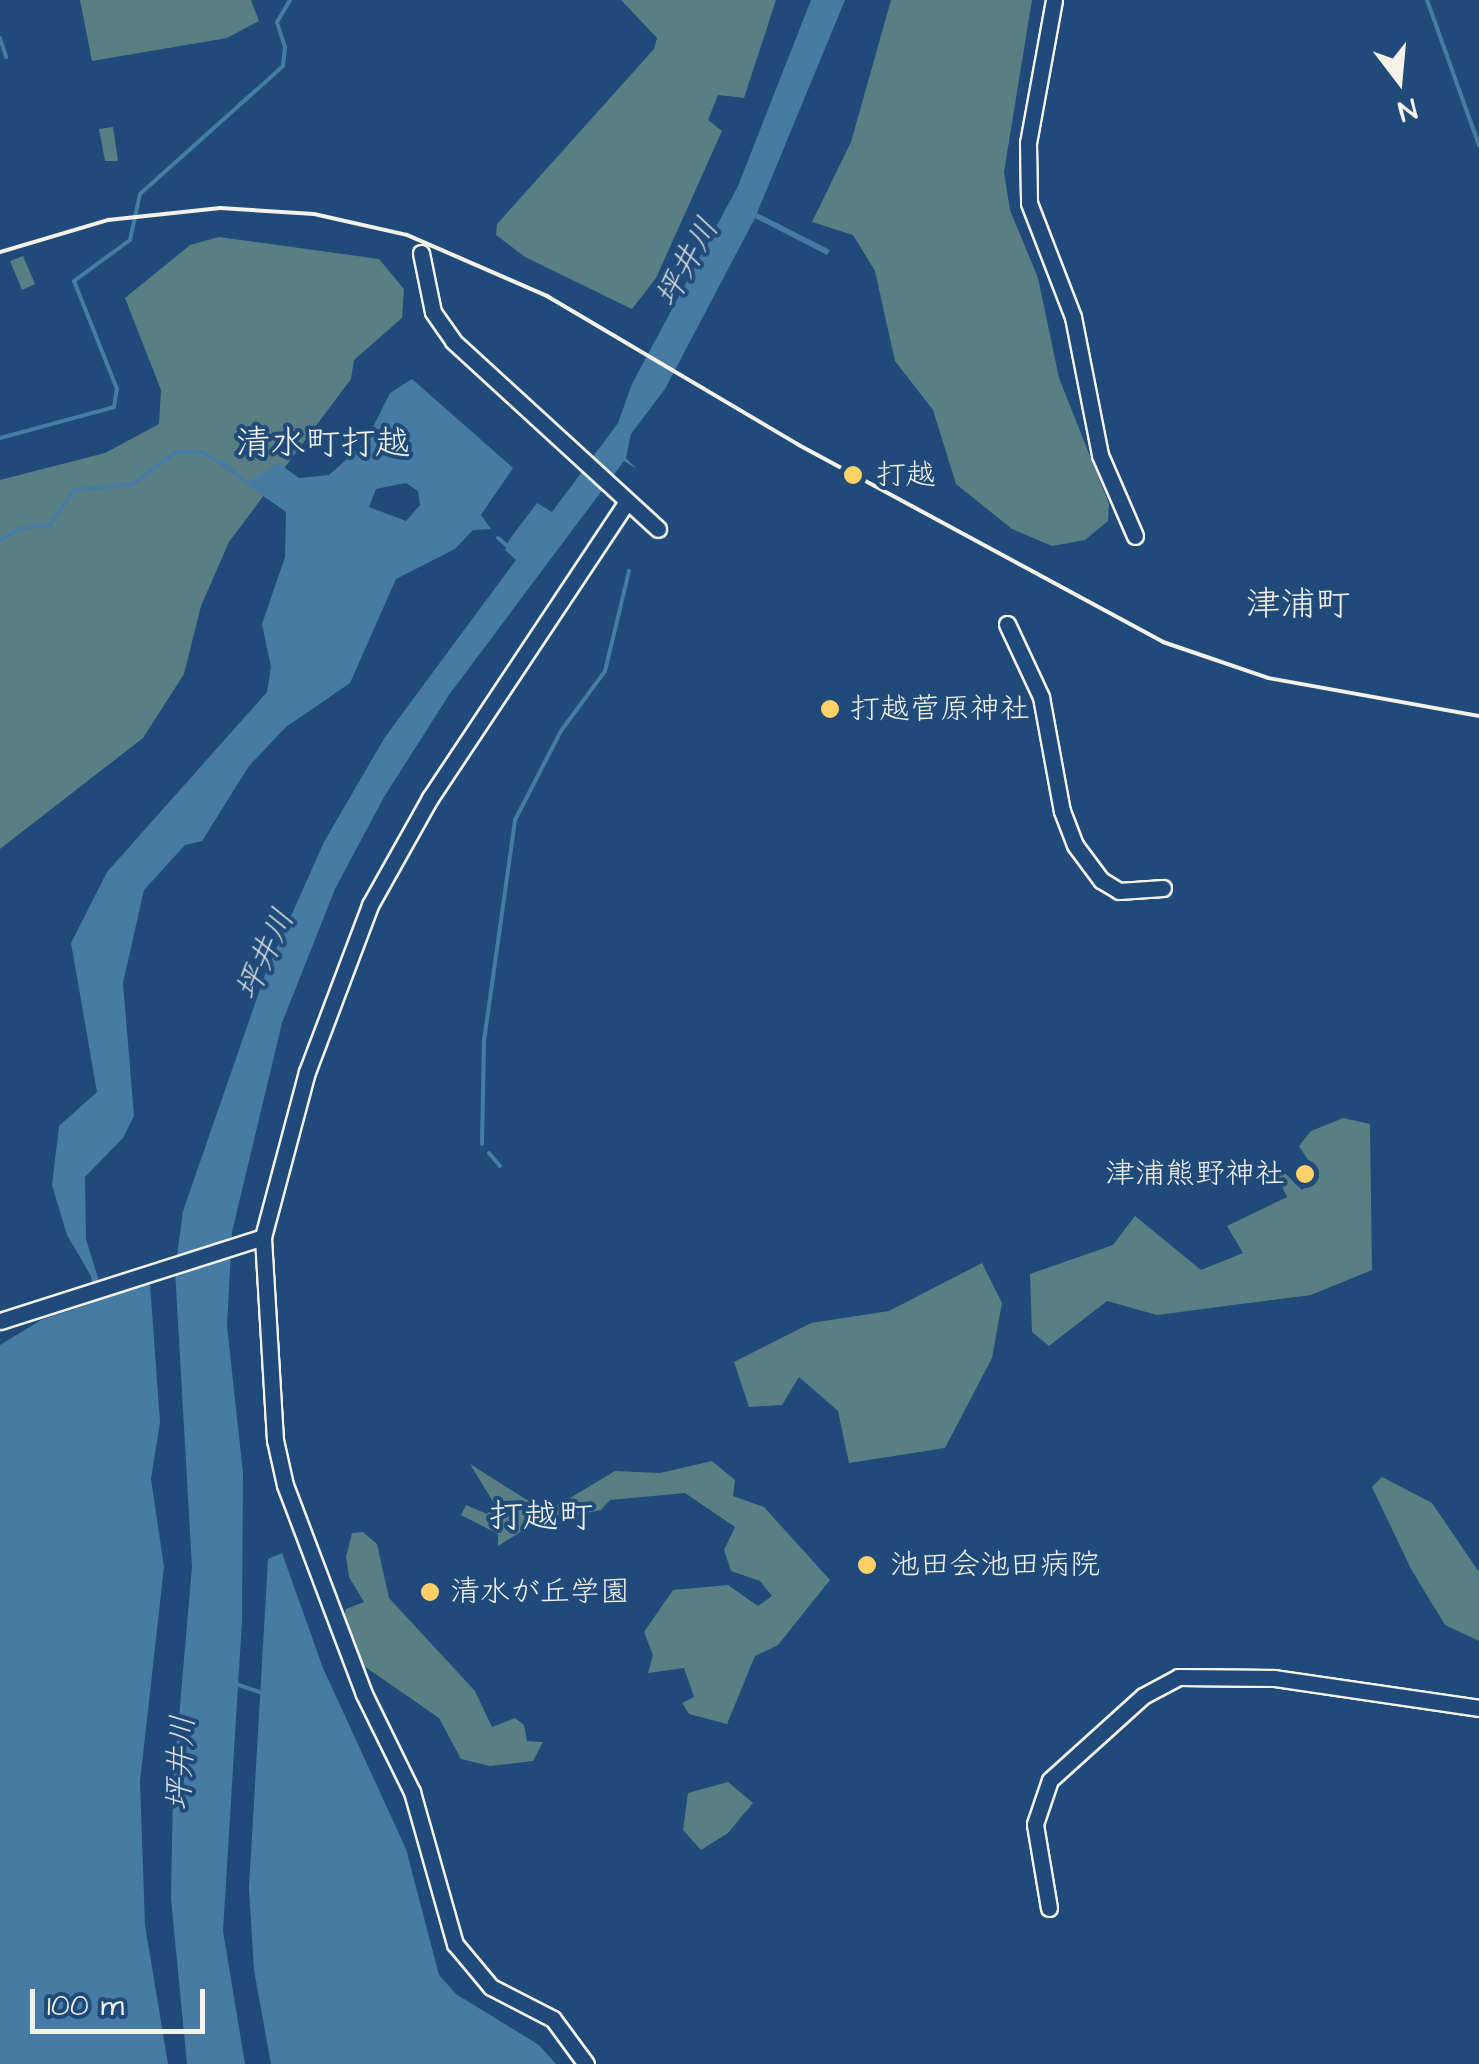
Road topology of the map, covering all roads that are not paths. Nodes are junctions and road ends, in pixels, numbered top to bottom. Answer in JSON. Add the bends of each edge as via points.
{"nodes":[{"id":1,"x":1054,"y":0,"type":"edge"},
{"id":2,"x":421,"y":252,"type":"dead end"},
{"id":3,"x":624,"y":499,"type":"junction"},
{"id":4,"x":658,"y":529,"type":"dead end"},
{"id":5,"x":1136,"y":536,"type":"dead end"},
{"id":6,"x":1008,"y":624,"type":"dead end"},
{"id":7,"x":1163,"y":888,"type":"dead end"},
{"id":8,"x":263,"y":1237,"type":"junction"},
{"id":9,"x":0,"y":1321,"type":"edge"},
{"id":10,"x":1479,"y":1708,"type":"edge"},
{"id":11,"x":1048,"y":1908,"type":"dead end"},
{"id":12,"x":586,"y":2064,"type":"edge"}],
"edges":[{"from":1,"to":5,"type":"street","via":[[1028,143],[1029,204],[1073,317],[1100,455]]},
{"from":2,"to":3,"type":"street","via":[[433,312],[453,341]]},
{"from":3,"to":4,"type":"street"},
{"from":3,"to":8,"type":"street","via":[[430,798],[370,905],[307,1072]]},
{"from":6,"to":7,"type":"street","via":[[1041,697],[1062,812],[1075,845],[1101,880],[1119,891]]},
{"from":8,"to":9,"type":"street"},
{"from":8,"to":12,"type":"street","via":[[275,1440],[284,1486],[364,1694],[412,1792],[455,1944],[492,1987],[553,2020]]},
{"from":10,"to":11,"type":"street","via":[[1274,1678],[1178,1677],[1143,1696],[1050,1780],[1035,1824]]}]}
